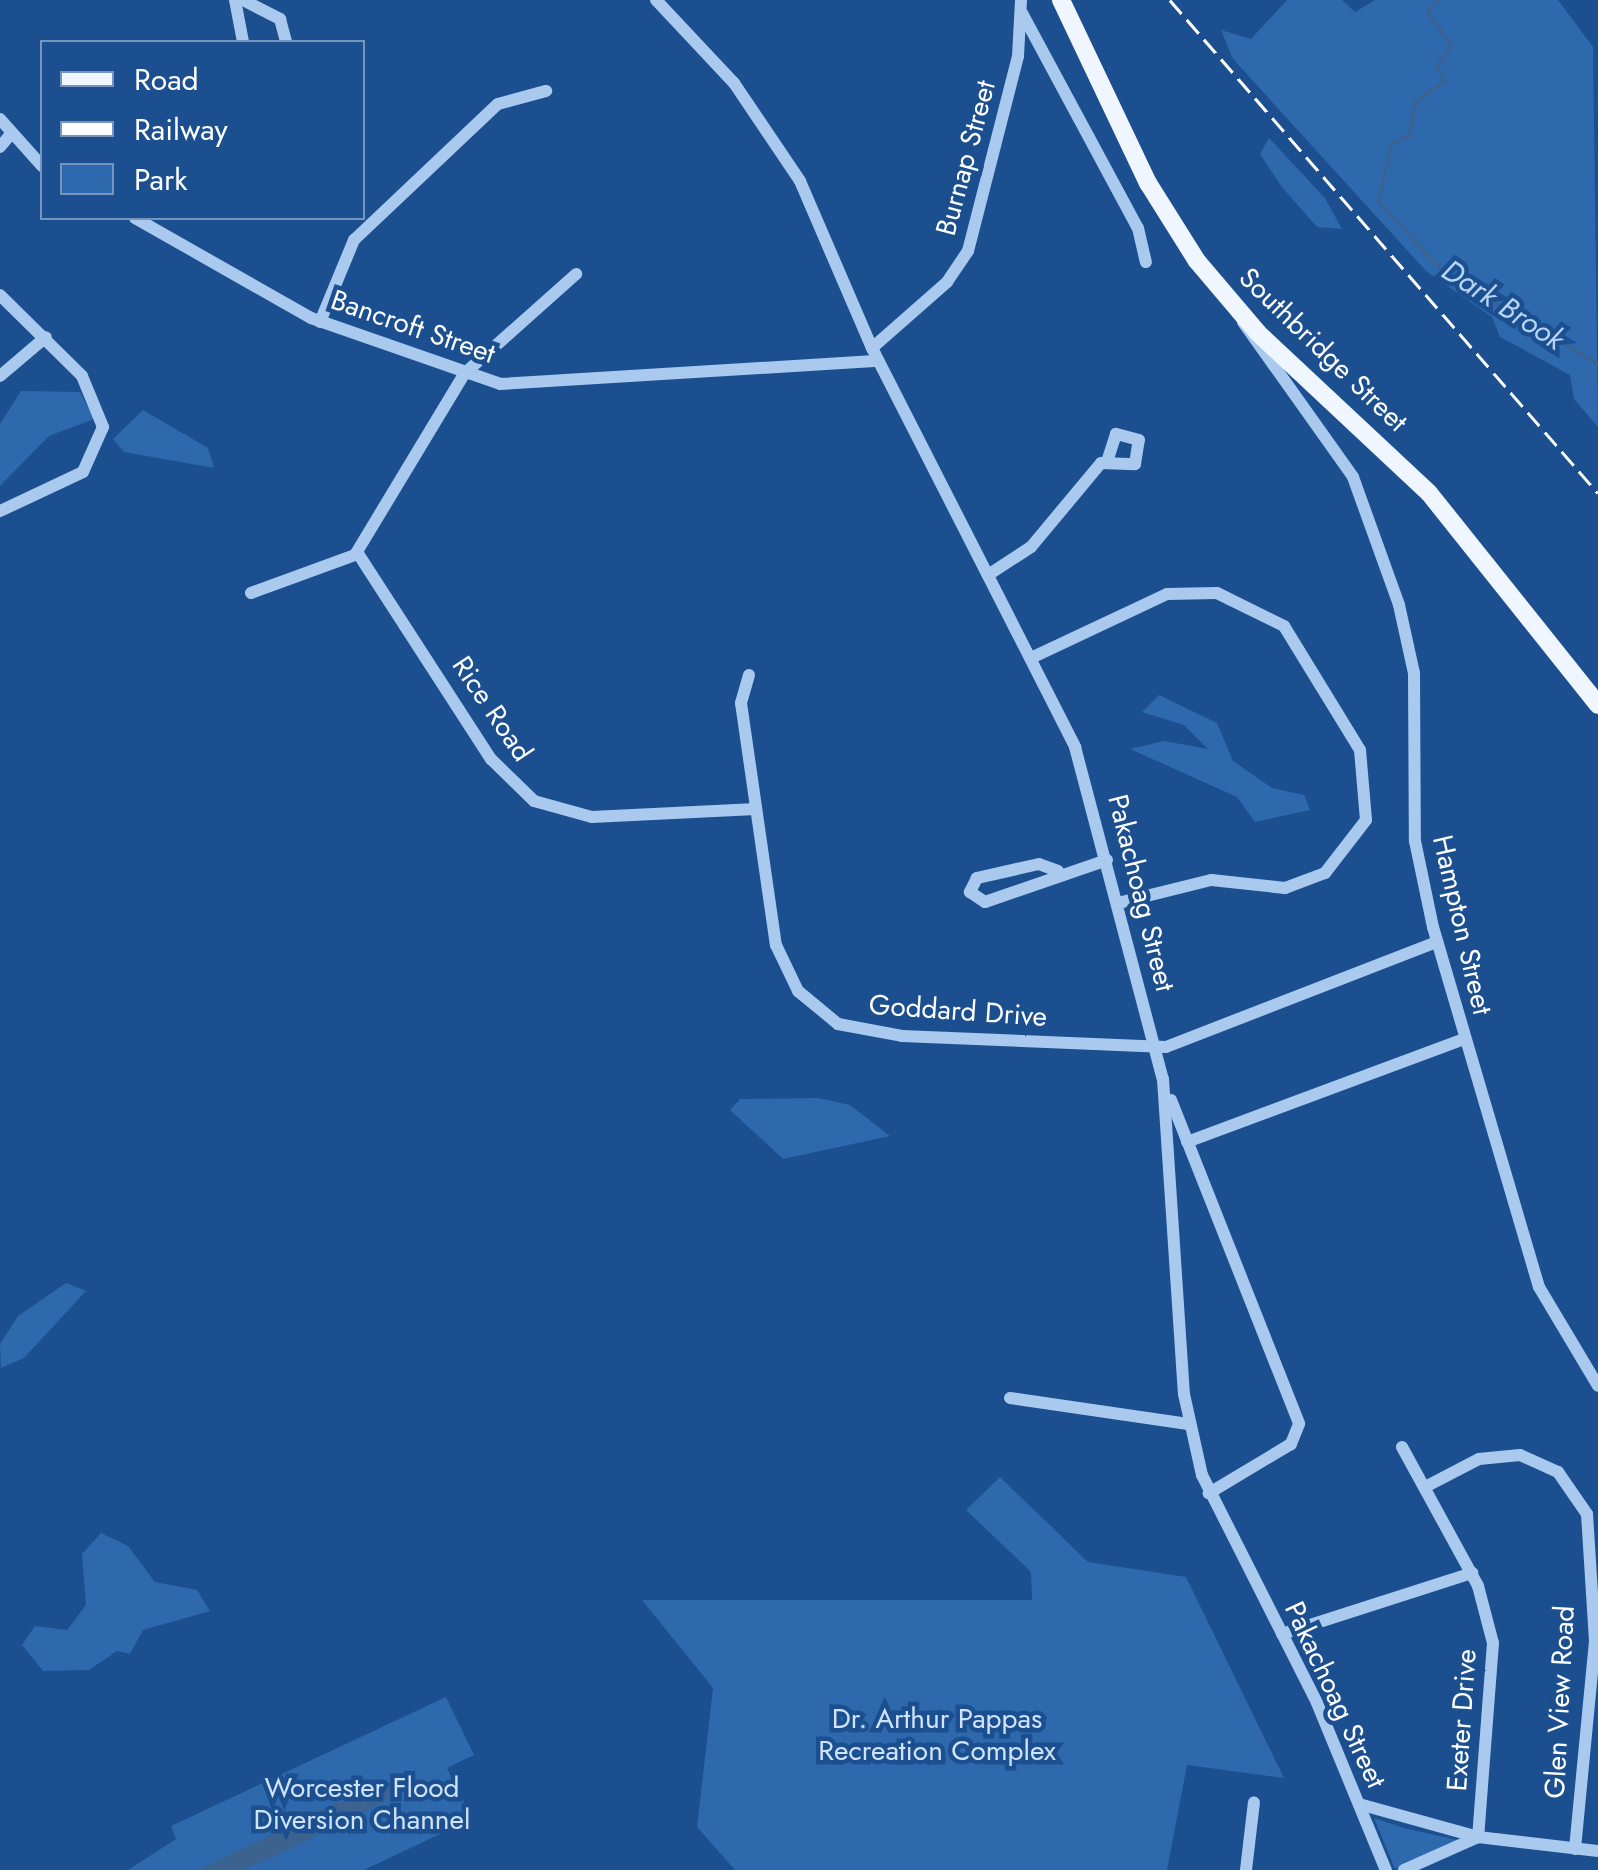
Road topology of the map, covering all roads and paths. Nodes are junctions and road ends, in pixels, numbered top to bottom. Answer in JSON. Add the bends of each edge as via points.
{"nodes":[{"id":1,"x":235,"y":0,"type":"edge"},
{"id":2,"x":243,"y":0,"type":"edge"},
{"id":3,"x":656,"y":0,"type":"edge"},
{"id":4,"x":1060,"y":0,"type":"edge"},
{"id":5,"x":1021,"y":6,"type":"edge"},
{"id":6,"x":242,"y":40,"type":"edge"},
{"id":7,"x":285,"y":40,"type":"edge"},
{"id":8,"x":546,"y":91,"type":"dead end"},
{"id":9,"x":0,"y":118,"type":"edge"},
{"id":10,"x":11,"y":134,"type":"junction"},
{"id":11,"x":0,"y":147,"type":"edge"},
{"id":12,"x":40,"y":164,"type":"edge"},
{"id":13,"x":140,"y":220,"type":"edge"},
{"id":14,"x":1146,"y":262,"type":"dead end"},
{"id":15,"x":576,"y":274,"type":"dead end"},
{"id":16,"x":0,"y":295,"type":"edge"},
{"id":17,"x":1241,"y":315,"type":"junction"},
{"id":18,"x":320,"y":322,"type":"junction"},
{"id":19,"x":46,"y":337,"type":"junction"},
{"id":20,"x":875,"y":354,"type":"junction"},
{"id":21,"x":466,"y":373,"type":"junction"},
{"id":22,"x":0,"y":376,"type":"edge"},
{"id":23,"x":1108,"y":458,"type":"dead end"},
{"id":24,"x":0,"y":511,"type":"edge"},
{"id":25,"x":358,"y":552,"type":"junction"},
{"id":26,"x":988,"y":575,"type":"junction"},
{"id":27,"x":251,"y":593,"type":"dead end"},
{"id":28,"x":1031,"y":658,"type":"junction"},
{"id":29,"x":749,"y":675,"type":"dead end"},
{"id":30,"x":1598,"y":705,"type":"edge"},
{"id":31,"x":756,"y":809,"type":"junction"},
{"id":32,"x":1106,"y":860,"type":"junction"},
{"id":33,"x":1058,"y":871,"type":"junction"},
{"id":34,"x":1118,"y":904,"type":"junction"},
{"id":35,"x":1437,"y":942,"type":"junction"},
{"id":36,"x":1464,"y":1039,"type":"junction"},
{"id":37,"x":1153,"y":1040,"type":"junction"},
{"id":38,"x":1163,"y":1079,"type":"junction"},
{"id":39,"x":1188,"y":1142,"type":"junction"},
{"id":40,"x":1593,"y":1368,"type":"edge"},
{"id":41,"x":1598,"y":1386,"type":"edge"},
{"id":42,"x":1010,"y":1398,"type":"dead end"},
{"id":43,"x":1188,"y":1424,"type":"junction"},
{"id":44,"x":1402,"y":1446,"type":"dead end"},
{"id":45,"x":1425,"y":1488,"type":"junction"},
{"id":46,"x":1210,"y":1493,"type":"junction"},
{"id":47,"x":1593,"y":1516,"type":"edge"},
{"id":48,"x":1472,"y":1573,"type":"junction"},
{"id":49,"x":1282,"y":1634,"type":"junction"},
{"id":50,"x":1254,"y":1802,"type":"dead end"},
{"id":51,"x":1359,"y":1804,"type":"junction"},
{"id":52,"x":1478,"y":1838,"type":"junction"},
{"id":53,"x":1575,"y":1849,"type":"junction"},
{"id":54,"x":1598,"y":1851,"type":"edge"},
{"id":55,"x":1246,"y":1870,"type":"edge"},
{"id":56,"x":1386,"y":1870,"type":"edge"},
{"id":57,"x":1404,"y":1870,"type":"edge"}],
"edges":[{"from":1,"to":6,"type":"street"},
{"from":2,"to":7,"type":"street","via":[[280,19]]},
{"from":3,"to":20,"type":"street","name":"Pakachoag Street","via":[[782,151]]},
{"from":4,"to":17,"type":"main road","name":"Southbridge Street","via":[[1148,183]]},
{"from":5,"to":14,"type":"street","via":[[1138,228]]},
{"from":5,"to":20,"type":"street","name":"Burnap Street","via":[[968,251],[947,282]]},
{"from":8,"to":18,"type":"street","via":[[498,104],[354,240]]},
{"from":9,"to":10,"type":"street"},
{"from":10,"to":11,"type":"street"},
{"from":10,"to":12,"type":"street"},
{"from":13,"to":18,"type":"street","name":"Bancroft Street"},
{"from":15,"to":21,"type":"street"},
{"from":16,"to":19,"type":"street"},
{"from":17,"to":30,"type":"main road","name":"Southbridge Street","via":[[1429,493]]},
{"from":17,"to":35,"type":"street","name":"Hampton Street","via":[[1257,351],[1353,476],[1399,606],[1414,673],[1414,841]]},
{"from":18,"to":21,"type":"street","name":"Bancroft Street"},
{"from":19,"to":22,"type":"street"},
{"from":19,"to":24,"type":"street","via":[[97,398],[100,450],[54,492]]},
{"from":20,"to":21,"type":"street","name":"Bancroft Street","via":[[549,386]]},
{"from":20,"to":26,"type":"street","name":"Pakachoag Street"},
{"from":21,"to":25,"type":"street"},
{"from":23,"to":26,"type":"street","via":[[1071,490],[1031,547]]},
{"from":25,"to":27,"type":"street"},
{"from":25,"to":31,"type":"street","name":"Rice Road","via":[[491,759],[534,801],[592,816]]},
{"from":26,"to":28,"type":"street","name":"Pakachoag Street"},
{"from":28,"to":32,"type":"street","name":"Pakachoag Street","via":[[1075,747]]},
{"from":28,"to":34,"type":"street","via":[[1166,594],[1218,593],[1284,626],[1360,750],[1366,820],[1325,873],[1285,888],[1212,880]]},
{"from":29,"to":31,"type":"street","name":"Goddard Drive","via":[[740,703]]},
{"from":31,"to":37,"type":"street","name":"Goddard Drive","via":[[779,955],[798,992],[828,1019],[879,1034],[1001,1043]]},
{"from":32,"to":33,"type":"street"},
{"from":32,"to":34,"type":"street","name":"Pakachoag Street"},
{"from":33,"to":33,"type":"street","via":[[1055,882],[985,902],[970,892],[977,878],[1039,864]]},
{"from":34,"to":37,"type":"street","name":"Pakachoag Street"},
{"from":35,"to":36,"type":"street","name":"Hampton Street"},
{"from":35,"to":37,"type":"street","name":"Goddard Drive","via":[[1166,1047]]},
{"from":36,"to":39,"type":"street"},
{"from":36,"to":40,"type":"street","name":"Hampton Street","via":[[1539,1287]]},
{"from":37,"to":38,"type":"street","name":"Pakachoag Street"},
{"from":38,"to":39,"type":"street"},
{"from":38,"to":43,"type":"street","name":"Pakachoag Street"},
{"from":39,"to":46,"type":"street","via":[[1298,1419],[1294,1441]]},
{"from":40,"to":41,"type":"street","name":"Hampton Street"},
{"from":42,"to":43,"type":"street"},
{"from":43,"to":46,"type":"street","name":"Pakachoag Street"},
{"from":44,"to":45,"type":"street","name":"Exeter Drive"},
{"from":45,"to":47,"type":"street","name":"Glen View Road","via":[[1486,1457],[1534,1457],[1558,1472]]},
{"from":45,"to":48,"type":"street","name":"Exeter Drive"},
{"from":46,"to":49,"type":"street","name":"Pakachoag Street"},
{"from":47,"to":53,"type":"street","name":"Glen View Road","via":[[1595,1641]]},
{"from":48,"to":49,"type":"street"},
{"from":48,"to":52,"type":"street","name":"Exeter Drive","via":[[1494,1643]]},
{"from":49,"to":51,"type":"street","name":"Pakachoag Street"},
{"from":50,"to":55,"type":"street"},
{"from":51,"to":52,"type":"street"},
{"from":51,"to":56,"type":"street","name":"Pakachoag Street"},
{"from":52,"to":53,"type":"street"},
{"from":52,"to":57,"type":"street"},
{"from":53,"to":54,"type":"street"}]}
